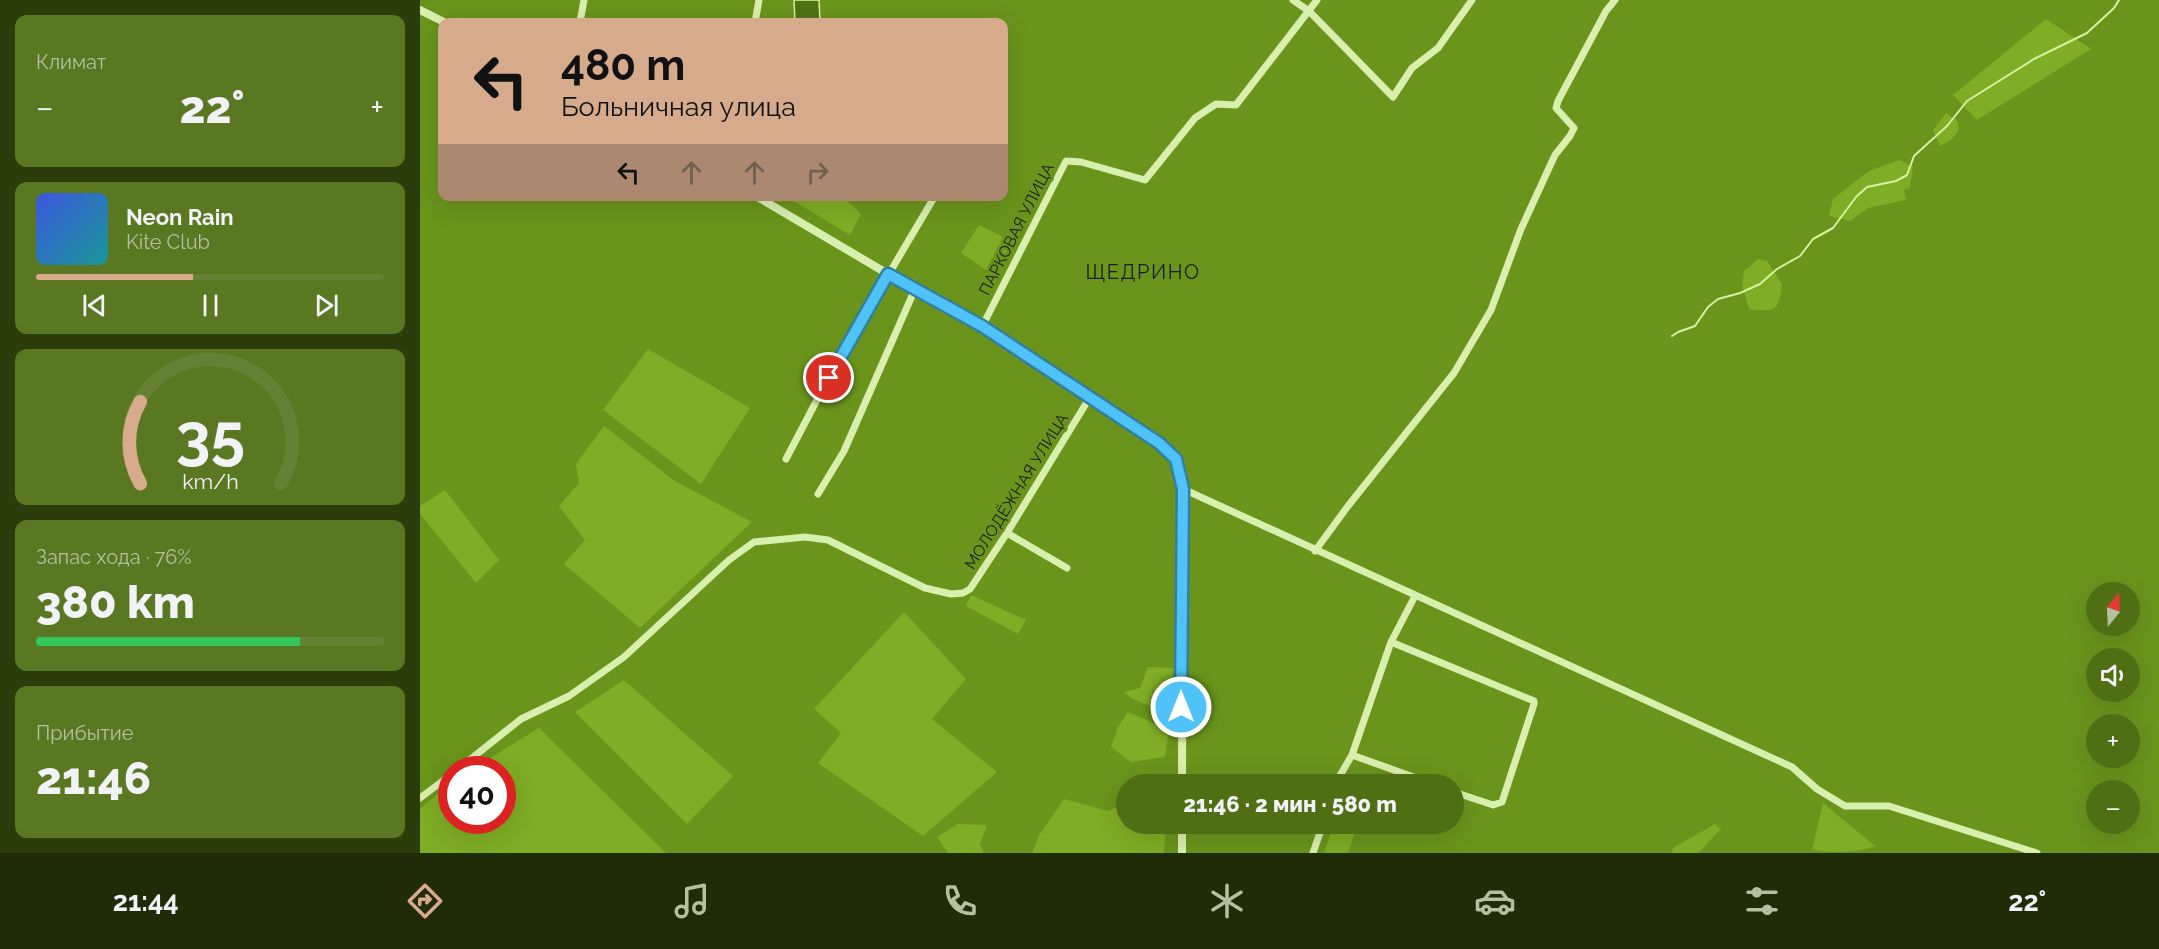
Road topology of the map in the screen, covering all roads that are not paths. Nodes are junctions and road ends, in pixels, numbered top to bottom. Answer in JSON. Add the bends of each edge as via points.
{"nodes":[{"id":1,"x":584,"y":0,"type":"edge"},
{"id":2,"x":759,"y":0,"type":"edge"},
{"id":3,"x":1293,"y":0,"type":"edge"},
{"id":4,"x":1317,"y":0,"type":"edge"},
{"id":5,"x":1472,"y":0,"type":"edge"},
{"id":6,"x":1615,"y":0,"type":"edge"},
{"id":7,"x":420,"y":10,"type":"edge"},
{"id":8,"x":1309,"y":11,"type":"junction"},
{"id":9,"x":581,"y":18,"type":"edge"},
{"id":10,"x":756,"y":18,"type":"edge"},
{"id":11,"x":438,"y":19,"type":"edge"},
{"id":12,"x":764,"y":201,"type":"edge"},
{"id":13,"x":931,"y":201,"type":"edge"},
{"id":14,"x":888,"y":274,"type":"junction"},
{"id":15,"x":915,"y":289,"type":"junction"},
{"id":16,"x":982,"y":326,"type":"junction"},
{"id":17,"x":1090,"y":396,"type":"junction"},
{"id":18,"x":786,"y":459,"type":"dead end"},
{"id":19,"x":1183,"y":489,"type":"junction"},
{"id":20,"x":818,"y":494,"type":"dead end"},
{"id":21,"x":1007,"y":533,"type":"junction"},
{"id":22,"x":1315,"y":551,"type":"junction"},
{"id":23,"x":1067,"y":568,"type":"dead end"},
{"id":24,"x":1415,"y":596,"type":"junction"},
{"id":25,"x":1391,"y":642,"type":"junction"},
{"id":26,"x":1352,"y":755,"type":"junction"},
{"id":27,"x":475,"y":756,"type":"edge"},
{"id":28,"x":1182,"y":774,"type":"edge"},
{"id":29,"x":1341,"y":774,"type":"edge"},
{"id":30,"x":1405,"y":774,"type":"edge"},
{"id":31,"x":438,"y":784,"type":"edge"},
{"id":32,"x":1464,"y":796,"type":"edge"},
{"id":33,"x":420,"y":798,"type":"edge"},
{"id":34,"x":1182,"y":834,"type":"edge"},
{"id":35,"x":1320,"y":834,"type":"edge"},
{"id":36,"x":1182,"y":853,"type":"edge"},
{"id":37,"x":1313,"y":853,"type":"edge"},
{"id":38,"x":2037,"y":853,"type":"edge"}],
"edges":[{"from":1,"to":9,"type":"street"},
{"from":2,"to":10,"type":"street"},
{"from":3,"to":8,"type":"street"},
{"from":4,"to":8,"type":"street"},
{"from":5,"to":8,"type":"street","via":[[1438,48],[1412,68],[1393,97]]},
{"from":6,"to":22,"type":"street","via":[[1558,101],[1556,108],[1574,128],[1555,155],[1518,235],[1491,310],[1454,373]]},
{"from":7,"to":11,"type":"street"},
{"from":8,"to":16,"type":"street","name":"ПАРКОВАЯ УЛИЦА","via":[[1236,105],[1216,104],[1195,118],[1145,180],[1066,161]]},
{"from":12,"to":14,"type":"street"},
{"from":13,"to":14,"type":"street"},
{"from":14,"to":15,"type":"street"},
{"from":14,"to":18,"type":"street"},
{"from":15,"to":16,"type":"street"},
{"from":15,"to":20,"type":"street","via":[[843,451]]},
{"from":16,"to":17,"type":"street"},
{"from":17,"to":19,"type":"street","via":[[1176,459]]},
{"from":17,"to":21,"type":"street","name":"МОЛОДЁЖНАЯ УЛИЦА"},
{"from":19,"to":22,"type":"street"},
{"from":19,"to":28,"type":"street"},
{"from":21,"to":23,"type":"street"},
{"from":21,"to":27,"type":"street","name":"МОЛОДЁЖНАЯ УЛИЦА","via":[[970,589],[951,594],[925,588],[816,537],[762,540],[746,546],[624,657],[569,696],[521,719]]},
{"from":22,"to":24,"type":"street"},
{"from":24,"to":25,"type":"street"},
{"from":24,"to":38,"type":"street","via":[[1792,767],[1816,789],[1845,806],[1889,806]]},
{"from":25,"to":26,"type":"street"},
{"from":25,"to":32,"type":"street","via":[[1533,701],[1502,802],[1493,806]]},
{"from":26,"to":29,"type":"street"},
{"from":26,"to":30,"type":"street"},
{"from":31,"to":33,"type":"street"},
{"from":34,"to":36,"type":"street"},
{"from":35,"to":37,"type":"street"}]}
